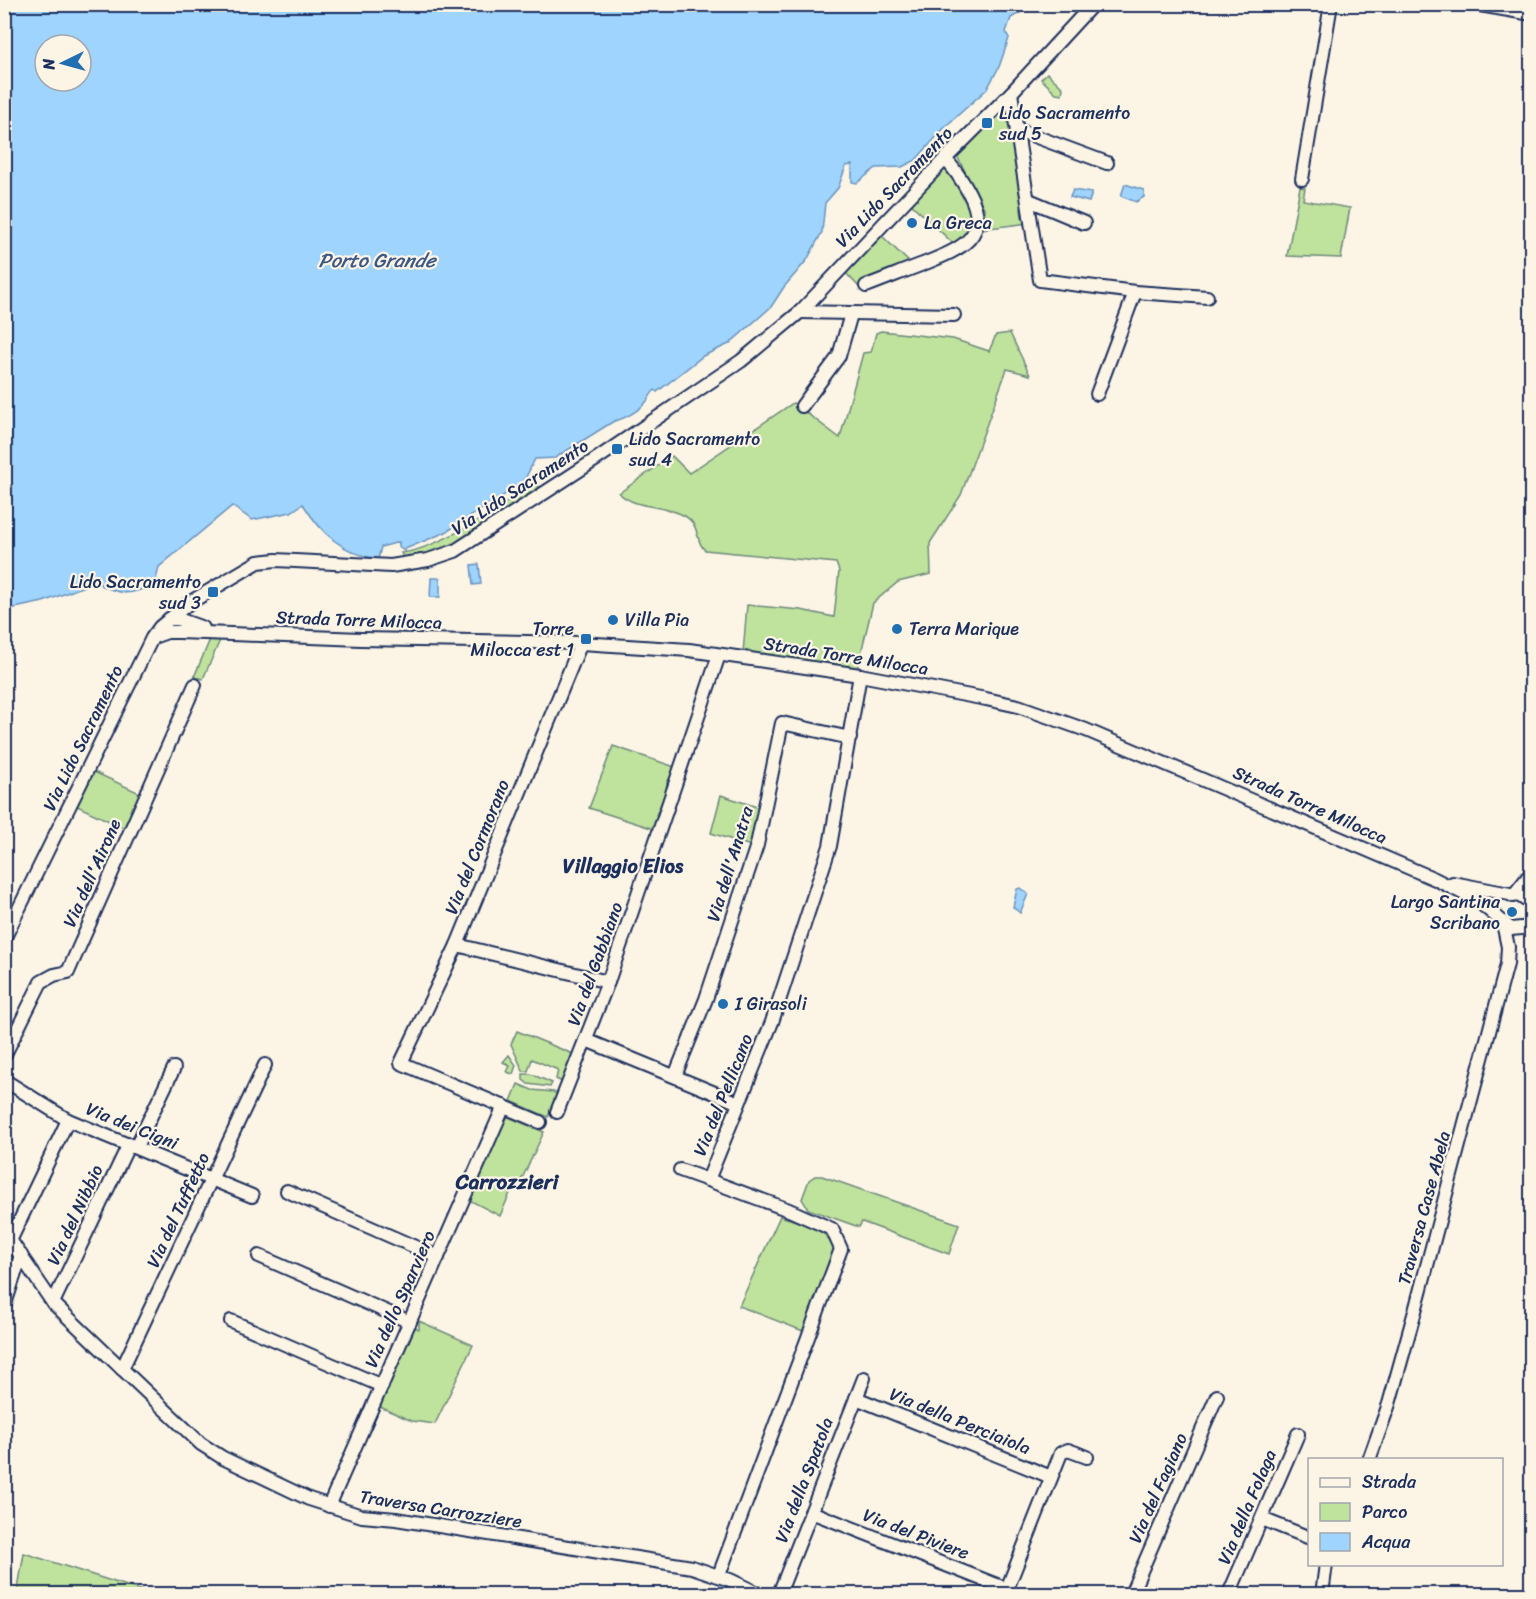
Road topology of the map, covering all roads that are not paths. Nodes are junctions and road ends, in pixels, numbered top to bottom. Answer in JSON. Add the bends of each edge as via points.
{"nodes":[{"id":1,"x":1093,"y":4,"type":"edge"},
{"id":2,"x":1332,"y":4,"type":"edge"},
{"id":3,"x":1474,"y":4,"type":"edge"},
{"id":4,"x":1532,"y":14,"type":"edge"},
{"id":5,"x":1011,"y":93,"type":"junction"},
{"id":6,"x":1018,"y":130,"type":"junction"},
{"id":7,"x":945,"y":159,"type":"junction"},
{"id":8,"x":1107,"y":163,"type":"dead end"},
{"id":9,"x":1302,"y":179,"type":"dead end"},
{"id":10,"x":1029,"y":200,"type":"junction"},
{"id":11,"x":1084,"y":223,"type":"dead end"},
{"id":12,"x":866,"y":286,"type":"dead end"},
{"id":13,"x":1136,"y":292,"type":"junction"},
{"id":14,"x":1207,"y":297,"type":"dead end"},
{"id":15,"x":800,"y":312,"type":"junction"},
{"id":16,"x":851,"y":314,"type":"junction"},
{"id":17,"x":954,"y":315,"type":"dead end"},
{"id":18,"x":1097,"y":394,"type":"dead end"},
{"id":19,"x":802,"y":406,"type":"dead end"},
{"id":20,"x":189,"y":603,"type":"junction"},
{"id":21,"x":169,"y":619,"type":"junction"},
{"id":22,"x":199,"y":627,"type":"junction"},
{"id":23,"x":179,"y":632,"type":"junction"},
{"id":24,"x":216,"y":633,"type":"junction"},
{"id":25,"x":152,"y":638,"type":"junction"},
{"id":26,"x":581,"y":643,"type":"junction"},
{"id":27,"x":719,"y":655,"type":"junction"},
{"id":28,"x":860,"y":675,"type":"junction"},
{"id":29,"x":195,"y":685,"type":"dead end"},
{"id":30,"x":850,"y":738,"type":"junction"},
{"id":31,"x":1532,"y":872,"type":"edge"},
{"id":32,"x":1532,"y":878,"type":"edge"},
{"id":33,"x":1434,"y":879,"type":"junction"},
{"id":34,"x":1512,"y":896,"type":"junction"},
{"id":35,"x":1531,"y":903,"type":"edge"},
{"id":36,"x":1503,"y":922,"type":"junction"},
{"id":37,"x":1528,"y":926,"type":"edge"},
{"id":38,"x":4,"y":939,"type":"edge"},
{"id":39,"x":457,"y":945,"type":"junction"},
{"id":40,"x":1507,"y":964,"type":"junction"},
{"id":41,"x":608,"y":982,"type":"junction"},
{"id":42,"x":586,"y":1040,"type":"junction"},
{"id":43,"x":4,"y":1056,"type":"edge"},
{"id":44,"x":265,"y":1065,"type":"dead end"},
{"id":45,"x":174,"y":1068,"type":"dead end"},
{"id":46,"x":675,"y":1077,"type":"junction"},
{"id":47,"x":4,"y":1080,"type":"edge"},
{"id":48,"x":739,"y":1103,"type":"junction"},
{"id":49,"x":504,"y":1106,"type":"junction"},
{"id":50,"x":557,"y":1112,"type":"dead end"},
{"id":51,"x":68,"y":1120,"type":"junction"},
{"id":52,"x":540,"y":1122,"type":"dead end"},
{"id":53,"x":133,"y":1145,"type":"junction"},
{"id":54,"x":680,"y":1170,"type":"dead end"},
{"id":55,"x":212,"y":1179,"type":"junction"},
{"id":56,"x":708,"y":1180,"type":"junction"},
{"id":57,"x":287,"y":1191,"type":"dead end"},
{"id":58,"x":252,"y":1196,"type":"dead end"},
{"id":59,"x":8,"y":1235,"type":"edge"},
{"id":60,"x":21,"y":1256,"type":"junction"},
{"id":61,"x":259,"y":1256,"type":"dead end"},
{"id":62,"x":438,"y":1257,"type":"junction"},
{"id":63,"x":53,"y":1303,"type":"junction"},
{"id":64,"x":4,"y":1307,"type":"edge"},
{"id":65,"x":231,"y":1321,"type":"dead end"},
{"id":66,"x":410,"y":1322,"type":"junction"},
{"id":67,"x":122,"y":1369,"type":"junction"},
{"id":68,"x":864,"y":1378,"type":"dead end"},
{"id":69,"x":382,"y":1386,"type":"junction"},
{"id":70,"x":1217,"y":1396,"type":"dead end"},
{"id":71,"x":856,"y":1398,"type":"junction"},
{"id":72,"x":1298,"y":1434,"type":"dead end"},
{"id":73,"x":1087,"y":1457,"type":"dead end"},
{"id":74,"x":1370,"y":1458,"type":"edge"},
{"id":75,"x":1052,"y":1477,"type":"junction"},
{"id":76,"x":329,"y":1506,"type":"junction"},
{"id":77,"x":811,"y":1512,"type":"junction"},
{"id":78,"x":1262,"y":1519,"type":"junction"},
{"id":79,"x":1307,"y":1538,"type":"edge"},
{"id":80,"x":1326,"y":1566,"type":"edge"},
{"id":81,"x":1333,"y":1566,"type":"edge"},
{"id":82,"x":719,"y":1575,"type":"junction"},
{"id":83,"x":1323,"y":1591,"type":"edge"},
{"id":84,"x":1006,"y":1592,"type":"edge"},
{"id":85,"x":759,"y":1594,"type":"edge"},
{"id":86,"x":779,"y":1594,"type":"edge"},
{"id":87,"x":1131,"y":1594,"type":"edge"},
{"id":88,"x":1229,"y":1594,"type":"edge"}],
"edges":[{"from":1,"to":5,"type":"street","name":"Via Lido Sacramento"},
{"from":2,"to":9,"type":"street"},
{"from":3,"to":4,"type":"street"},
{"from":5,"to":6,"type":"street"},
{"from":5,"to":7,"type":"street","name":"Via Lido Sacramento"},
{"from":6,"to":8,"type":"street"},
{"from":6,"to":10,"type":"street"},
{"from":7,"to":12,"type":"street","via":[[957,171],[975,204],[978,217],[973,234],[959,249]]},
{"from":7,"to":15,"type":"street","name":"Via Lido Sacramento"},
{"from":10,"to":11,"type":"street"},
{"from":10,"to":13,"type":"street","via":[[1036,280]]},
{"from":13,"to":14,"type":"street"},
{"from":13,"to":18,"type":"street"},
{"from":15,"to":16,"type":"street"},
{"from":15,"to":20,"type":"street","name":"Via Lido Sacramento","via":[[741,361],[455,551],[428,561],[391,566],[266,560],[249,566]]},
{"from":16,"to":17,"type":"street"},
{"from":16,"to":19,"type":"street","via":[[839,356]]},
{"from":20,"to":21,"type":"street","name":"Via Lido Sacramento"},
{"from":20,"to":22,"type":"street","via":[[189,614]]},
{"from":21,"to":22,"type":"street"},
{"from":21,"to":23,"type":"street"},
{"from":21,"to":25,"type":"street","name":"Via Lido Sacramento"},
{"from":22,"to":24,"type":"street"},
{"from":23,"to":24,"type":"street","name":"Strada Torre Milocca"},
{"from":23,"to":25,"type":"street","name":"Strada Torre Milocca"},
{"from":24,"to":26,"type":"street","name":"Strada Torre Milocca"},
{"from":25,"to":38,"type":"street","name":"Via Lido Sacramento"},
{"from":26,"to":27,"type":"street","name":"Strada Torre Milocca"},
{"from":26,"to":39,"type":"street","name":"Via del Cormorano"},
{"from":27,"to":28,"type":"street","name":"Strada Torre Milocca"},
{"from":27,"to":41,"type":"street","name":"Via del Gabbiano"},
{"from":28,"to":30,"type":"street","name":"Via del Pellicano"},
{"from":28,"to":33,"type":"street","name":"Strada Torre Milocca","via":[[1018,706],[1086,730]]},
{"from":29,"to":43,"type":"street","name":"Via dell'Airone","via":[[68,972],[41,982]]},
{"from":30,"to":46,"type":"street","name":"Via dell'Anatra","via":[[782,723],[757,844],[706,999]]},
{"from":30,"to":48,"type":"street","name":"Via del Pellicano","via":[[830,846],[772,1022]]},
{"from":31,"to":34,"type":"street"},
{"from":32,"to":35,"type":"street"},
{"from":33,"to":34,"type":"street"},
{"from":33,"to":36,"type":"street","via":[[1478,901]]},
{"from":34,"to":35,"type":"street"},
{"from":34,"to":36,"type":"street","via":[[1501,907]]},
{"from":36,"to":37,"type":"street","via":[[1510,929]]},
{"from":36,"to":40,"type":"street"},
{"from":37,"to":40,"type":"street"},
{"from":39,"to":41,"type":"street"},
{"from":39,"to":49,"type":"street","name":"Via del Cormorano","via":[[400,1063]]},
{"from":40,"to":74,"type":"street","name":"Traversa Case Abela","via":[[1410,1332]]},
{"from":41,"to":42,"type":"street","name":"Via del Gabbiano"},
{"from":42,"to":46,"type":"street"},
{"from":42,"to":50,"type":"street","name":"Via del Gabbiano"},
{"from":44,"to":55,"type":"street","name":"Via del Tuffetto"},
{"from":45,"to":53,"type":"street","name":"Via del Nibbio"},
{"from":46,"to":48,"type":"street"},
{"from":47,"to":51,"type":"street","name":"Via dei Cigni"},
{"from":48,"to":56,"type":"street","name":"Via del Pellicano"},
{"from":49,"to":52,"type":"street"},
{"from":49,"to":62,"type":"street","name":"Via dello Sparviero"},
{"from":51,"to":53,"type":"street","name":"Via dei Cigni"},
{"from":51,"to":59,"type":"street"},
{"from":53,"to":55,"type":"street","name":"Via dei Cigni"},
{"from":53,"to":63,"type":"street","name":"Via del Nibbio"},
{"from":54,"to":56,"type":"street"},
{"from":55,"to":58,"type":"street","name":"Via dei Cigni"},
{"from":55,"to":67,"type":"street","name":"Via del Tuffetto"},
{"from":56,"to":82,"type":"street","name":"Via del Pellicano","via":[[832,1229],[841,1249]]},
{"from":57,"to":62,"type":"street"},
{"from":59,"to":60,"type":"street","name":"Traversa Carrozziere"},
{"from":60,"to":63,"type":"street","name":"Traversa Carrozziere"},
{"from":60,"to":64,"type":"street"},
{"from":61,"to":66,"type":"street"},
{"from":62,"to":66,"type":"street","name":"Via dello Sparviero"},
{"from":63,"to":67,"type":"street","name":"Traversa Carrozziere"},
{"from":65,"to":69,"type":"street"},
{"from":66,"to":69,"type":"street","name":"Via dello Sparviero"},
{"from":67,"to":76,"type":"street","name":"Traversa Carrozziere","via":[[208,1448],[262,1478]]},
{"from":68,"to":71,"type":"street","name":"Via della Spatola"},
{"from":69,"to":76,"type":"street","name":"Via dello Sparviero"},
{"from":70,"to":87,"type":"street","name":"Via del Fagiano"},
{"from":71,"to":75,"type":"street","name":"Via della Perciaiola"},
{"from":71,"to":77,"type":"street","name":"Via della Spatola"},
{"from":72,"to":78,"type":"street","name":"Via della Folaga"},
{"from":73,"to":75,"type":"street","via":[[1068,1450],[1061,1453]]},
{"from":75,"to":84,"type":"street"},
{"from":76,"to":82,"type":"street","name":"Traversa Carrozziere","via":[[362,1516],[692,1567]]},
{"from":77,"to":84,"type":"street","name":"Via del Piviere"},
{"from":77,"to":86,"type":"street","name":"Via della Spatola"},
{"from":78,"to":79,"type":"street"},
{"from":78,"to":88,"type":"street","name":"Via della Folaga"},
{"from":80,"to":83,"type":"street"},
{"from":81,"to":83,"type":"street"},
{"from":82,"to":85,"type":"street","name":"Traversa Carrozziere"}]}
